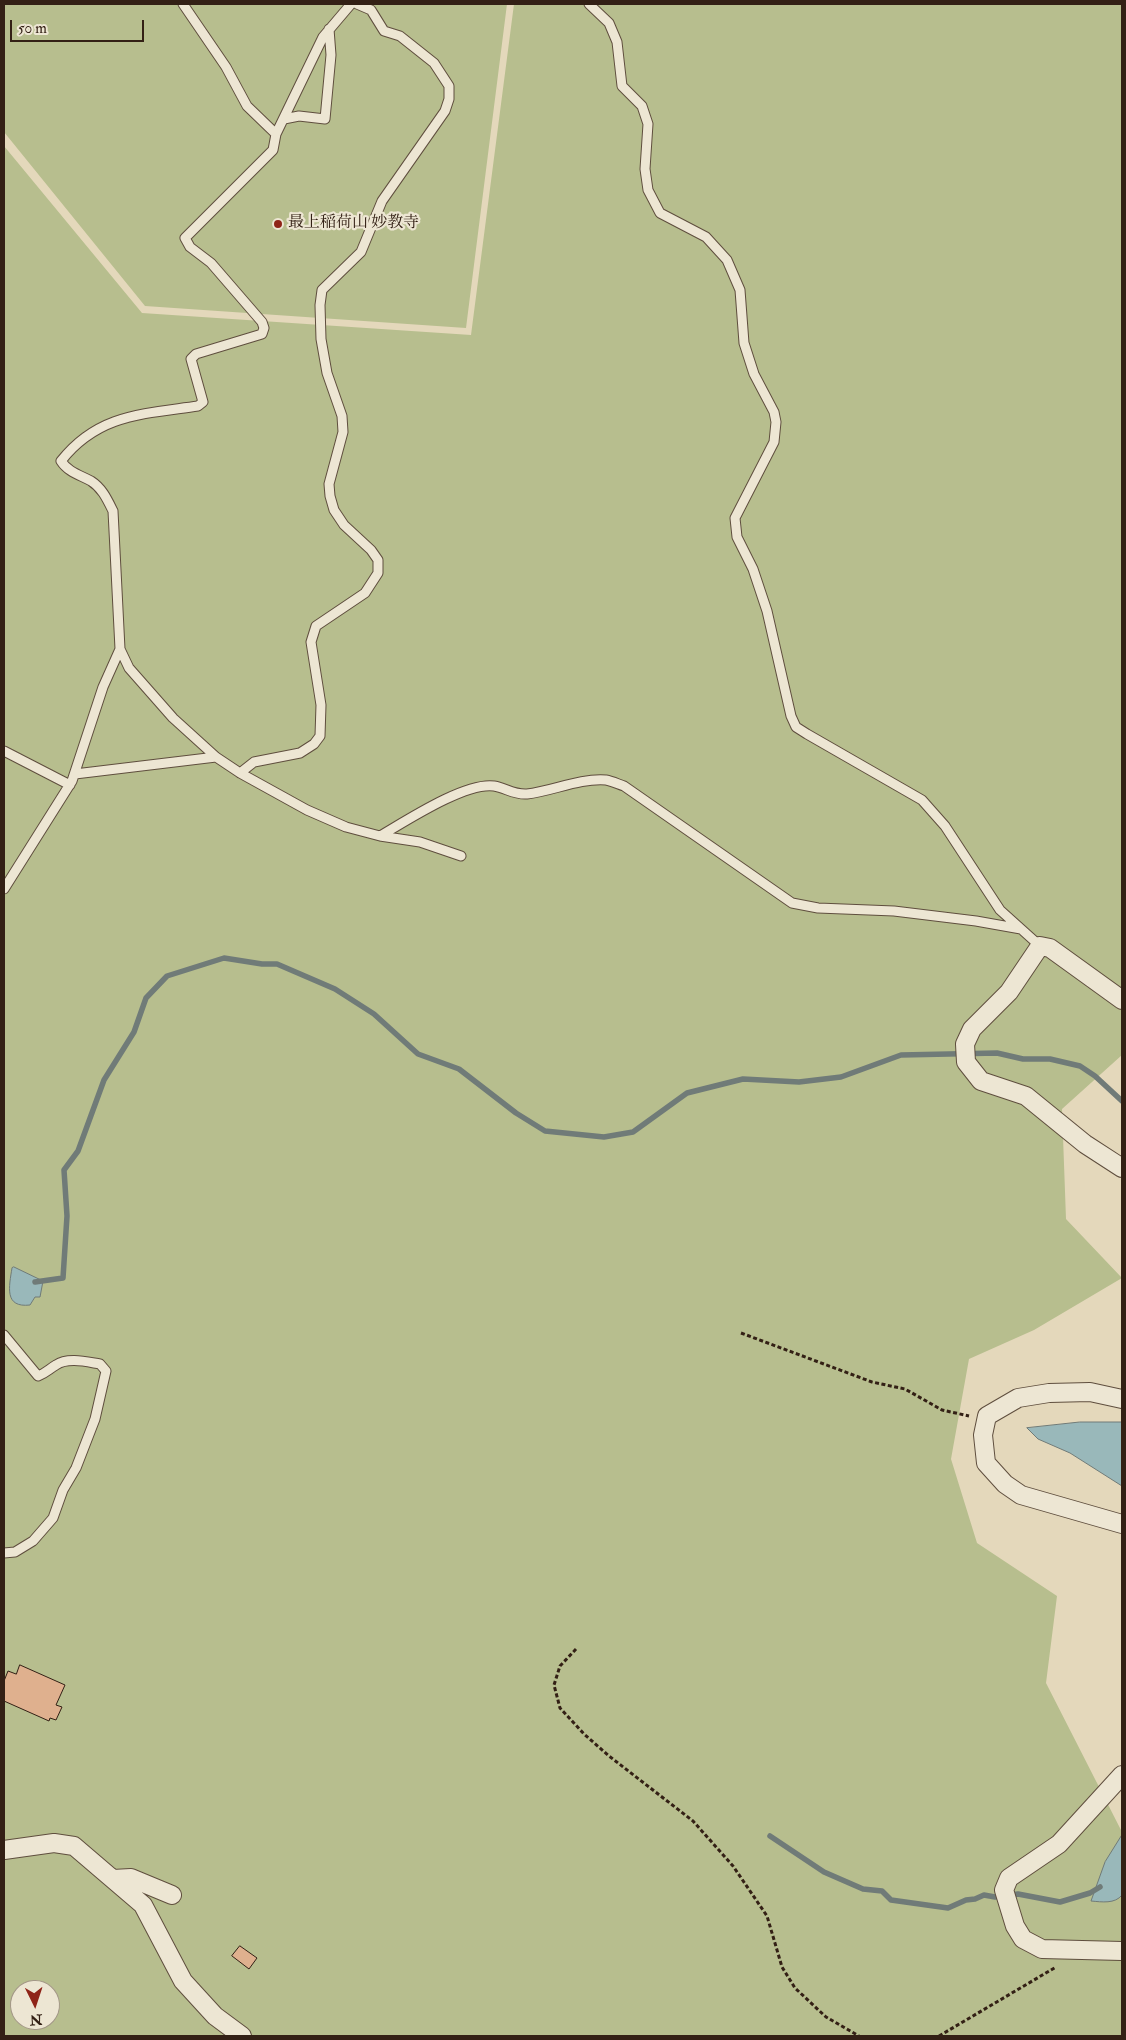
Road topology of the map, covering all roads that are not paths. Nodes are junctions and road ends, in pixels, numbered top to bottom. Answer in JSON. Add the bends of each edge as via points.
{"nodes":[{"id":1,"x":183,"y":4,"type":"edge"},
{"id":2,"x":351,"y":4,"type":"edge"},
{"id":3,"x":357,"y":4,"type":"edge"},
{"id":4,"x":590,"y":4,"type":"edge"},
{"id":5,"x":329,"y":29,"type":"junction"},
{"id":6,"x":284,"y":118,"type":"junction"},
{"id":7,"x":276,"y":134,"type":"junction"},
{"id":8,"x":120,"y":649,"type":"junction"},
{"id":9,"x":4,"y":751,"type":"edge"},
{"id":10,"x":216,"y":757,"type":"junction"},
{"id":11,"x":240,"y":773,"type":"junction"},
{"id":12,"x":75,"y":774,"type":"junction"},
{"id":13,"x":70,"y":785,"type":"junction"},
{"id":14,"x":380,"y":836,"type":"junction"},
{"id":15,"x":462,"y":856,"type":"dead end"},
{"id":16,"x":4,"y":889,"type":"edge"},
{"id":17,"x":1021,"y":930,"type":"junction"},
{"id":18,"x":1040,"y":946,"type":"junction"},
{"id":19,"x":1122,"y":1000,"type":"edge"},
{"id":20,"x":1122,"y":1168,"type":"edge"},
{"id":21,"x":4,"y":1335,"type":"edge"},
{"id":22,"x":1122,"y":1399,"type":"edge"},
{"id":23,"x":1122,"y":1524,"type":"edge"},
{"id":24,"x":4,"y":1553,"type":"edge"},
{"id":25,"x":1122,"y":1775,"type":"edge"},
{"id":26,"x":4,"y":1850,"type":"edge"},
{"id":27,"x":112,"y":1879,"type":"junction"},
{"id":28,"x":172,"y":1895,"type":"dead end"},
{"id":29,"x":1122,"y":1952,"type":"edge"},
{"id":30,"x":242,"y":2036,"type":"edge"}],
"edges":[{"from":1,"to":7,"type":"lane","via":[[226,67],[247,106]]},
{"from":2,"to":5,"type":"lane"},
{"from":3,"to":11,"type":"lane","via":[[371,10],[384,31],[400,36],[434,63],[449,86],[445,111],[382,201],[361,252],[322,290],[321,339],[342,416],[343,432],[329,484],[330,496],[344,526],[378,560],[378,574],[366,593],[316,626],[311,642],[321,705],[320,736],[300,753],[254,762]]},
{"from":4,"to":17,"type":"lane","via":[[609,23],[617,42],[622,86],[642,106],[648,124],[645,169],[652,198],[660,213],[706,237],[727,260],[740,290],[744,343],[776,422],[774,442],[735,518],[737,537],[753,569],[767,611],[791,716],[796,726],[807,734],[922,800],[946,826],[1000,910]]},
{"from":5,"to":6,"type":"lane"},
{"from":5,"to":6,"type":"lane","via":[[331,55],[325,119]]},
{"from":6,"to":7,"type":"lane"},
{"from":7,"to":8,"type":"lane","via":[[273,150],[184,238],[190,247],[211,263],[262,322],[262,334],[196,354],[192,359],[203,402],[198,406],[123,417],[96,429],[72,447],[61,461],[65,468],[93,482],[113,511]]},
{"from":8,"to":10,"type":"lane","via":[[129,668],[167,711]]},
{"from":8,"to":12,"type":"lane","via":[[103,687]]},
{"from":9,"to":13,"type":"lane"},
{"from":10,"to":11,"type":"lane"},
{"from":10,"to":12,"type":"lane"},
{"from":11,"to":14,"type":"lane","via":[[307,810],[346,827]]},
{"from":12,"to":13,"type":"lane"},
{"from":13,"to":16,"type":"lane"},
{"from":14,"to":15,"type":"lane","via":[[420,842]]},
{"from":14,"to":17,"type":"lane","via":[[473,788],[494,786],[514,794],[527,794],[607,780],[624,786],[792,902],[818,908],[894,911],[976,921]]},
{"from":17,"to":18,"type":"lane"},
{"from":18,"to":19,"type":"street","via":[[1050,948]]},
{"from":18,"to":20,"type":"street","via":[[1009,992],[972,1029],[965,1044],[966,1062],[981,1081],[1026,1096],[1085,1144]]},
{"from":21,"to":24,"type":"lane","via":[[38,1376],[56,1364],[73,1361],[100,1364],[106,1371],[95,1419],[53,1518],[33,1541],[15,1552]]},
{"from":22,"to":23,"type":"street","via":[[1090,1392],[1018,1398],[987,1416],[983,1436],[986,1463],[1004,1484],[1020,1495]]},
{"from":25,"to":29,"type":"street","via":[[1059,1844],[1009,1878],[1004,1890],[1015,1926],[1023,1939],[1042,1949]]},
{"from":26,"to":27,"type":"street","via":[[54,1843],[74,1846]]},
{"from":27,"to":28,"type":"street","via":[[131,1878]]},
{"from":27,"to":30,"type":"street","via":[[143,1905],[183,1981],[214,2016]]}]}
